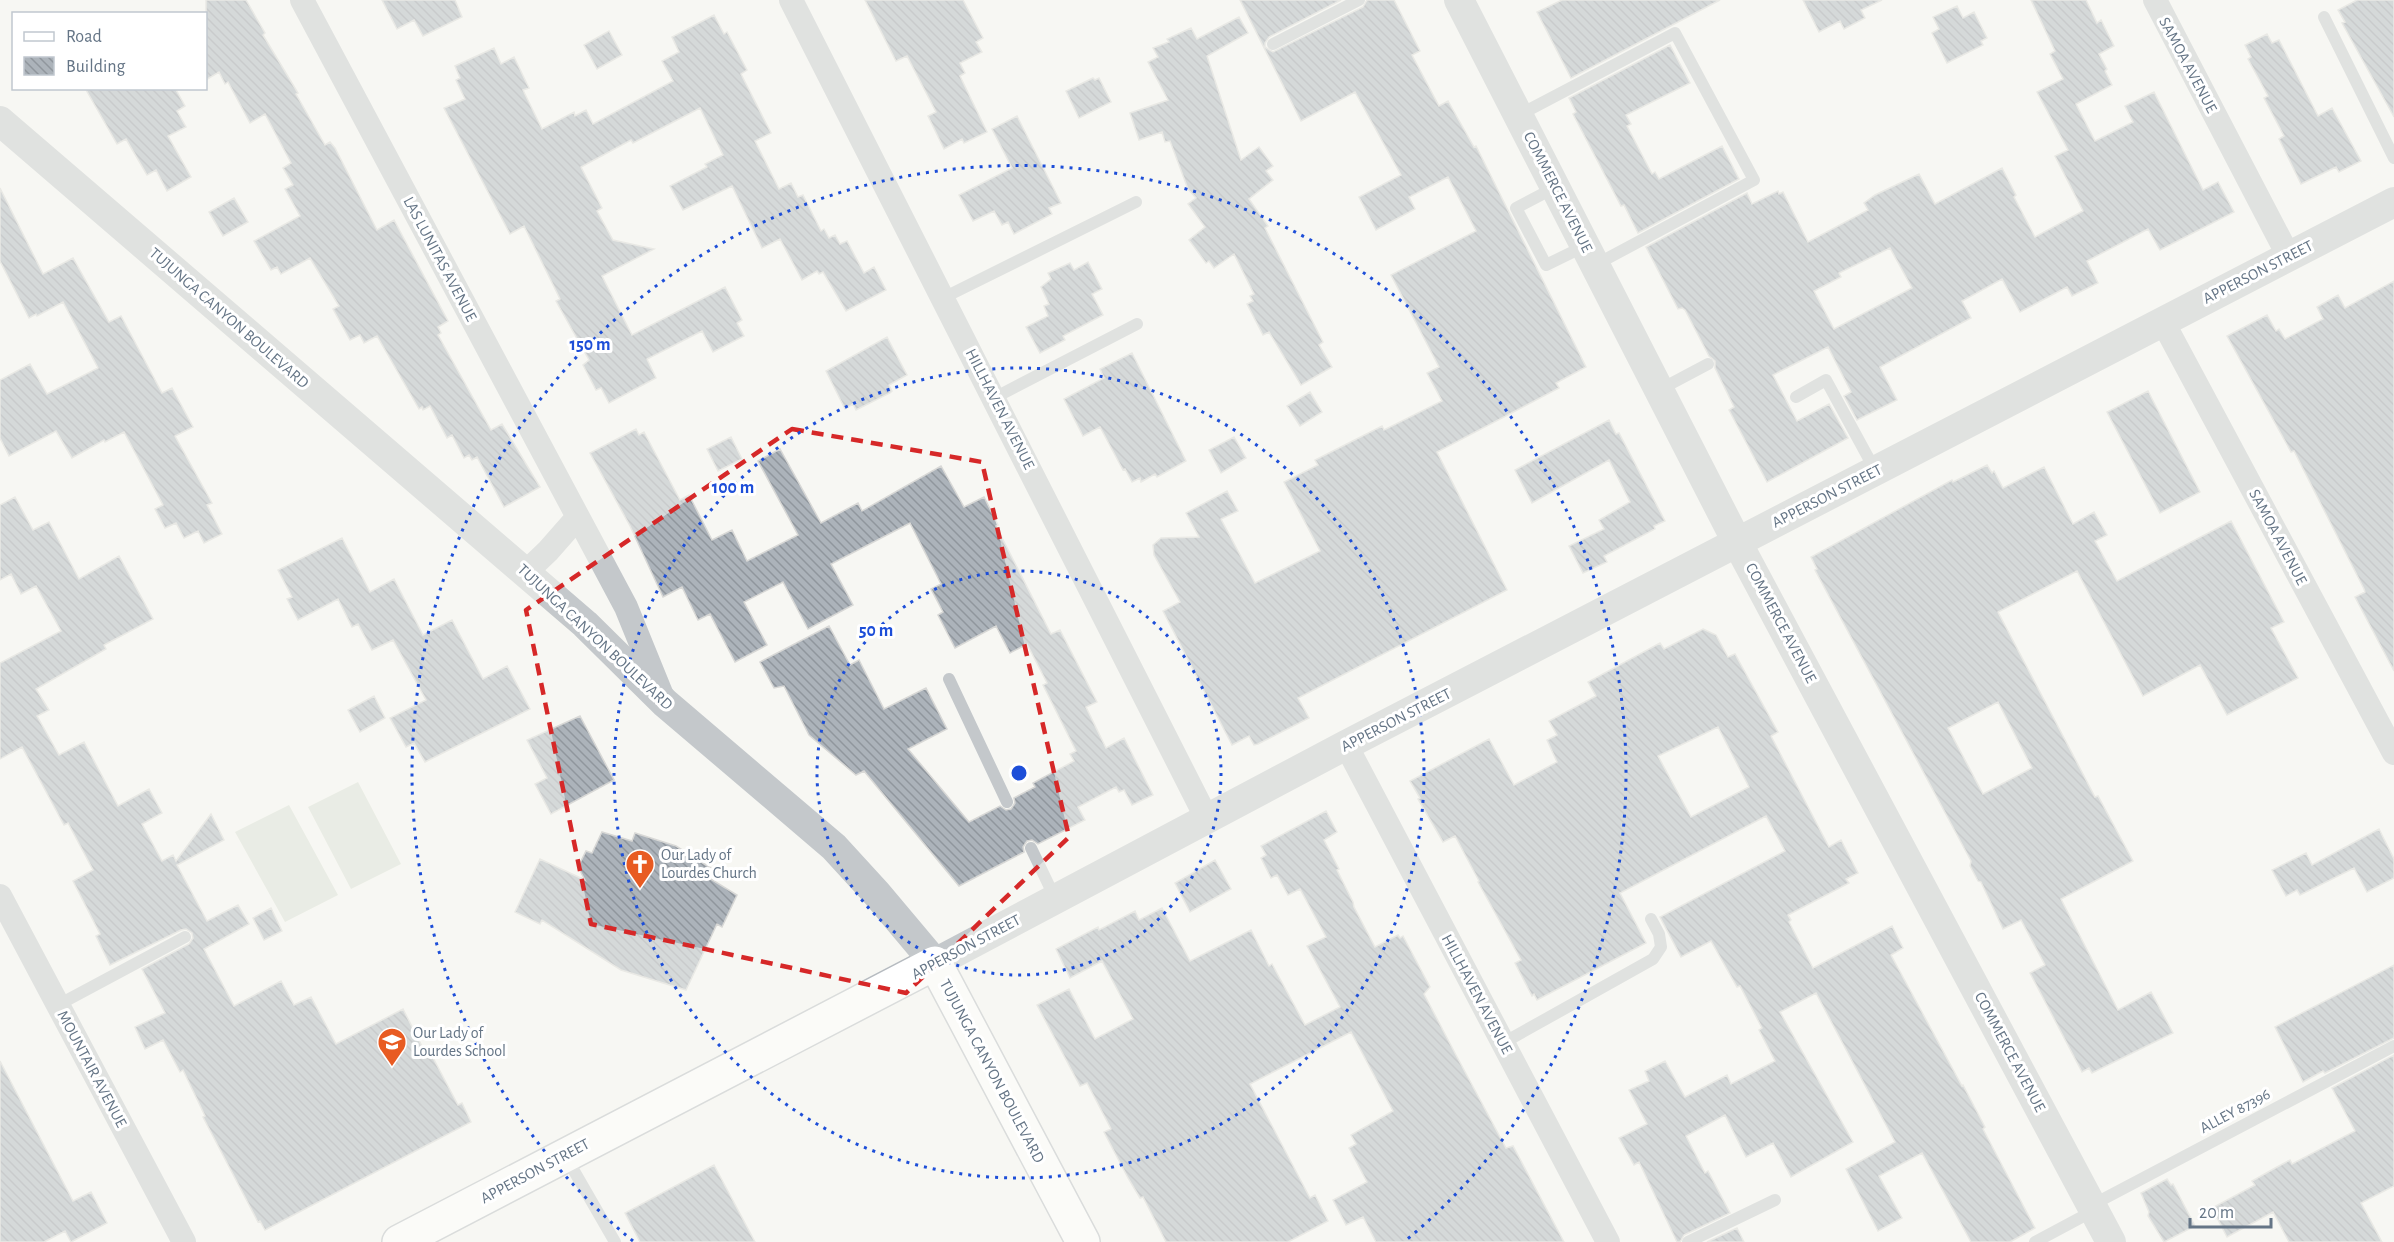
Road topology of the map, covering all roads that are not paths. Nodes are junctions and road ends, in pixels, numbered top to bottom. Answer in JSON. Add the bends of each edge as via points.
{"nodes":[{"id":1,"x":302,"y":0,"type":"edge"},
{"id":2,"x":791,"y":0,"type":"edge"},
{"id":3,"x":1359,"y":0,"type":"edge"},
{"id":4,"x":1459,"y":0,"type":"edge"},
{"id":5,"x":2155,"y":0,"type":"edge"},
{"id":6,"x":2324,"y":16,"type":"dead end"},
{"id":7,"x":1273,"y":44,"type":"dead end"},
{"id":8,"x":1519,"y":115,"type":"junction"},
{"id":9,"x":0,"y":121,"type":"edge"},
{"id":10,"x":2394,"y":158,"type":"edge"},
{"id":11,"x":1556,"y":187,"type":"junction"},
{"id":12,"x":1136,"y":202,"type":"dead end"},
{"id":13,"x":2394,"y":202,"type":"edge"},
{"id":14,"x":1591,"y":256,"type":"junction"},
{"id":15,"x":2289,"y":257,"type":"junction"},
{"id":16,"x":943,"y":298,"type":"junction"},
{"id":17,"x":2163,"y":322,"type":"junction"},
{"id":18,"x":1137,"y":324,"type":"dead end"},
{"id":19,"x":1708,"y":364,"type":"dead end"},
{"id":20,"x":1659,"y":390,"type":"junction"},
{"id":21,"x":1796,"y":397,"type":"dead end"},
{"id":22,"x":994,"y":398,"type":"junction"},
{"id":23,"x":1875,"y":470,"type":"junction"},
{"id":24,"x":577,"y":518,"type":"junction"},
{"id":25,"x":1737,"y":542,"type":"junction"},
{"id":26,"x":525,"y":573,"type":"junction"},
{"id":27,"x":949,"y":679,"type":"dead end"},
{"id":28,"x":665,"y":703,"type":"junction"},
{"id":29,"x":1346,"y":745,"type":"junction"},
{"id":30,"x":2394,"y":753,"type":"edge"},
{"id":31,"x":1007,"y":802,"type":"dead end"},
{"id":32,"x":1207,"y":819,"type":"junction"},
{"id":33,"x":1031,"y":848,"type":"dead end"},
{"id":34,"x":0,"y":896,"type":"edge"},
{"id":35,"x":1055,"y":900,"type":"junction"},
{"id":36,"x":1651,"y":919,"type":"dead end"},
{"id":37,"x":185,"y":937,"type":"dead end"},
{"id":38,"x":935,"y":963,"type":"junction"},
{"id":39,"x":58,"y":1005,"type":"junction"},
{"id":40,"x":1503,"y":1043,"type":"junction"},
{"id":41,"x":2394,"y":1046,"type":"edge"},
{"id":42,"x":565,"y":1156,"type":"junction"},
{"id":43,"x":1775,"y":1200,"type":"dead end"},
{"id":44,"x":2093,"y":1208,"type":"junction"},
{"id":45,"x":184,"y":1242,"type":"edge"},
{"id":46,"x":399,"y":1242,"type":"edge"},
{"id":47,"x":615,"y":1242,"type":"edge"},
{"id":48,"x":1083,"y":1242,"type":"edge"},
{"id":49,"x":1608,"y":1242,"type":"edge"},
{"id":50,"x":1688,"y":1242,"type":"edge"},
{"id":51,"x":2035,"y":1242,"type":"edge"},
{"id":52,"x":2111,"y":1242,"type":"edge"}],
"edges":[{"from":1,"to":24,"type":"street","name":"LAS LUNITAS AVENUE"},
{"from":2,"to":16,"type":"street","name":"HILLHAVEN AVENUE"},
{"from":3,"to":7,"type":"lane"},
{"from":4,"to":8,"type":"street","name":"COMMERCE AVENUE"},
{"from":5,"to":15,"type":"street","name":"SAMOA AVENUE"},
{"from":6,"to":10,"type":"lane"},
{"from":8,"to":11,"type":"street","name":"COMMERCE AVENUE"},
{"from":8,"to":14,"type":"lane","via":[[1675,33],[1754,180]]},
{"from":9,"to":26,"type":"street","name":"TUJUNGA CANYON BOULEVARD"},
{"from":11,"to":14,"type":"street","name":"COMMERCE AVENUE"},
{"from":11,"to":14,"type":"lane","via":[[1516,208],[1546,265]]},
{"from":12,"to":16,"type":"lane"},
{"from":13,"to":15,"type":"street","name":"APPERSON STREET"},
{"from":14,"to":20,"type":"street","name":"COMMERCE AVENUE"},
{"from":15,"to":17,"type":"street","name":"APPERSON STREET"},
{"from":16,"to":22,"type":"street","name":"HILLHAVEN AVENUE"},
{"from":17,"to":23,"type":"street","name":"APPERSON STREET"},
{"from":17,"to":30,"type":"street","name":"SAMOA AVENUE"},
{"from":18,"to":22,"type":"lane"},
{"from":19,"to":20,"type":"lane"},
{"from":20,"to":25,"type":"street","name":"COMMERCE AVENUE"},
{"from":21,"to":23,"type":"lane","via":[[1826,380]]},
{"from":22,"to":32,"type":"street","name":"HILLHAVEN AVENUE"},
{"from":23,"to":25,"type":"street","name":"APPERSON STREET"},
{"from":24,"to":26,"type":"street"},
{"from":24,"to":28,"type":"street","name":"LAS LUNITAS AVENUE","via":[[626,607]]},
{"from":25,"to":29,"type":"street","name":"APPERSON STREET"},
{"from":25,"to":44,"type":"street","name":"COMMERCE AVENUE"},
{"from":26,"to":28,"type":"street","name":"TUJUNGA CANYON BOULEVARD","via":[[585,624]]},
{"from":27,"to":31,"type":"lane"},
{"from":28,"to":38,"type":"street","name":"TUJUNGA CANYON BOULEVARD","via":[[834,847]]},
{"from":29,"to":32,"type":"street","name":"APPERSON STREET"},
{"from":29,"to":40,"type":"street","name":"HILLHAVEN AVENUE"},
{"from":32,"to":35,"type":"street","name":"APPERSON STREET"},
{"from":33,"to":35,"type":"lane"},
{"from":34,"to":39,"type":"street","name":"MOUNTAIR AVENUE"},
{"from":35,"to":38,"type":"street","name":"APPERSON STREET"},
{"from":36,"to":40,"type":"lane","via":[[1659,934],[1660,947],[1653,958]]},
{"from":37,"to":39,"type":"lane"},
{"from":38,"to":42,"type":"main road","name":"APPERSON STREET"},
{"from":38,"to":48,"type":"main road","name":"TUJUNGA CANYON BOULEVARD"},
{"from":39,"to":45,"type":"street","name":"MOUNTAIR AVENUE"},
{"from":40,"to":49,"type":"street","name":"HILLHAVEN AVENUE"},
{"from":41,"to":44,"type":"lane","name":"ALLEY 87396"},
{"from":42,"to":46,"type":"main road","name":"APPERSON STREET"},
{"from":42,"to":47,"type":"lane"},
{"from":43,"to":50,"type":"lane"},
{"from":44,"to":51,"type":"lane","name":"ALLEY 87396"},
{"from":44,"to":52,"type":"street","name":"COMMERCE AVENUE"}]}
